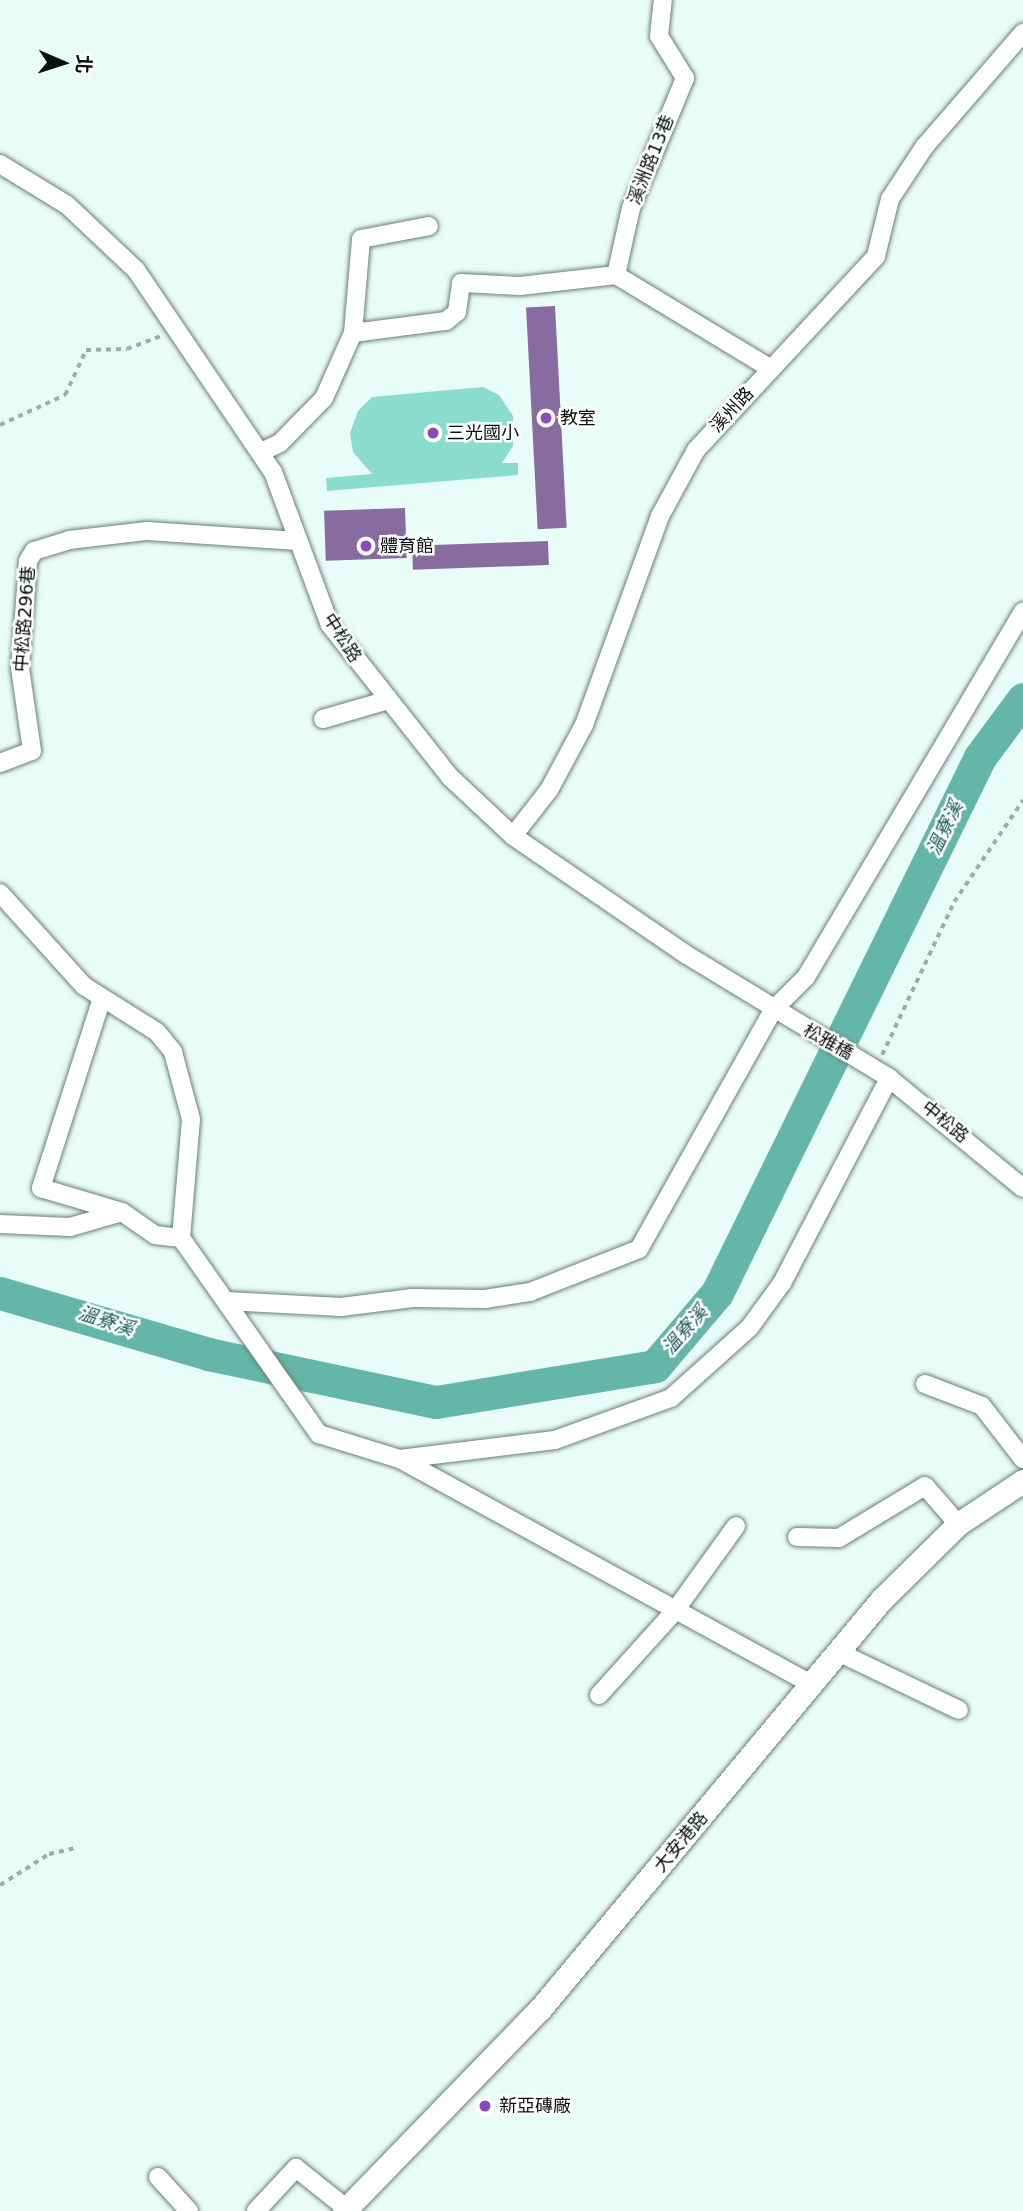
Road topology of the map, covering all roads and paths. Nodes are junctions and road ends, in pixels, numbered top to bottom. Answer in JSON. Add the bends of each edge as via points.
{"nodes":[{"id":1,"x":663,"y":0,"type":"edge"},
{"id":2,"x":1023,"y":33,"type":"edge"},
{"id":3,"x":0,"y":164,"type":"edge"},
{"id":4,"x":429,"y":226,"type":"dead end"},
{"id":5,"x":616,"y":275,"type":"junction"},
{"id":6,"x":173,"y":332,"type":"junction"},
{"id":7,"x":353,"y":333,"type":"junction"},
{"id":8,"x":771,"y":369,"type":"junction"},
{"id":9,"x":0,"y":425,"type":"edge"},
{"id":10,"x":261,"y":452,"type":"junction"},
{"id":11,"x":298,"y":541,"type":"junction"},
{"id":12,"x":1023,"y":611,"type":"edge"},
{"id":13,"x":385,"y":701,"type":"junction"},
{"id":14,"x":323,"y":719,"type":"dead end"},
{"id":15,"x":0,"y":763,"type":"edge"},
{"id":16,"x":1023,"y":800,"type":"edge"},
{"id":17,"x":513,"y":836,"type":"junction"},
{"id":18,"x":0,"y":893,"type":"edge"},
{"id":19,"x":102,"y":998,"type":"junction"},
{"id":20,"x":773,"y":1010,"type":"junction"},
{"id":21,"x":793,"y":1022,"type":"joint"},
{"id":22,"x":876,"y":1069,"type":"junction"},
{"id":23,"x":1023,"y":1188,"type":"edge"},
{"id":24,"x":122,"y":1212,"type":"junction"},
{"id":25,"x":0,"y":1224,"type":"edge"},
{"id":26,"x":181,"y":1238,"type":"junction"},
{"id":27,"x":226,"y":1301,"type":"junction"},
{"id":28,"x":925,"y":1384,"type":"dead end"},
{"id":29,"x":400,"y":1459,"type":"junction"},
{"id":30,"x":1023,"y":1459,"type":"edge"},
{"id":31,"x":1023,"y":1481,"type":"edge"},
{"id":32,"x":958,"y":1524,"type":"junction"},
{"id":33,"x":737,"y":1526,"type":"dead end"},
{"id":34,"x":797,"y":1537,"type":"dead end"},
{"id":35,"x":674,"y":1612,"type":"junction"},
{"id":36,"x":838,"y":1652,"type":"junction"},
{"id":37,"x":813,"y":1685,"type":"junction"},
{"id":38,"x":599,"y":1695,"type":"dead end"},
{"id":39,"x":959,"y":1710,"type":"dead end"},
{"id":40,"x":76,"y":1848,"type":"dead end"},
{"id":41,"x":0,"y":1885,"type":"edge"},
{"id":42,"x":158,"y":2177,"type":"dead end"},
{"id":43,"x":345,"y":2210,"type":"edge"},
{"id":44,"x":188,"y":2211,"type":"edge"},
{"id":45,"x":256,"y":2211,"type":"edge"}],
"edges":[{"from":1,"to":5,"type":"street","name":"溪洲路13巷","via":[[659,36],[685,78],[631,208]]},
{"from":2,"to":8,"type":"street","name":"溪州路","via":[[965,94],[911,167],[890,199],[876,256]]},
{"from":3,"to":6,"type":"street","name":"中松路","via":[[67,205],[136,270]]},
{"from":4,"to":7,"type":"street","via":[[361,239]]},
{"from":5,"to":7,"type":"street","via":[[520,286],[461,283],[457,312],[446,321]]},
{"from":5,"to":8,"type":"street"},
{"from":6,"to":9,"type":"path","via":[[127,349],[86,350],[65,395]]},
{"from":6,"to":10,"type":"street","name":"中松路"},
{"from":7,"to":10,"type":"street","via":[[324,398],[280,443]]},
{"from":8,"to":17,"type":"street","name":"溪州路","via":[[696,450],[660,516],[584,725],[549,790]]},
{"from":10,"to":11,"type":"street","name":"中松路"},
{"from":11,"to":13,"type":"street","name":"中松路","via":[[330,625]]},
{"from":11,"to":15,"type":"street","name":"中松路296巷","via":[[147,531],[69,540],[34,551],[20,668],[33,751]]},
{"from":12,"to":20,"type":"street","via":[[806,976]]},
{"from":13,"to":14,"type":"street"},
{"from":13,"to":17,"type":"street","name":"中松路"},
{"from":16,"to":22,"type":"path","via":[[954,902]]},
{"from":17,"to":20,"type":"street","name":"中松路"},
{"from":18,"to":19,"type":"street"},
{"from":19,"to":24,"type":"street","via":[[41,1188]]},
{"from":19,"to":26,"type":"street","via":[[156,1032],[173,1052],[191,1119]]},
{"from":20,"to":21,"type":"street","name":"中松路"},
{"from":20,"to":27,"type":"street","via":[[639,1249],[530,1292],[485,1299],[412,1298],[341,1307]]},
{"from":21,"to":22,"type":"street","name":"松雅橋"},
{"from":22,"to":23,"type":"street","name":"中松路"},
{"from":22,"to":29,"type":"street","via":[[782,1283],[750,1327],[671,1398],[555,1440]]},
{"from":24,"to":25,"type":"street","via":[[70,1227]]},
{"from":24,"to":26,"type":"street","via":[[155,1235]]},
{"from":26,"to":27,"type":"street"},
{"from":27,"to":29,"type":"street","via":[[319,1434]]},
{"from":28,"to":30,"type":"street","via":[[982,1406]]},
{"from":29,"to":35,"type":"street"},
{"from":31,"to":32,"type":"main road","name":"大安港路"},
{"from":32,"to":34,"type":"street","via":[[925,1486],[839,1538]]},
{"from":32,"to":36,"type":"main road","name":"大安港路"},
{"from":33,"to":35,"type":"street"},
{"from":35,"to":37,"type":"street"},
{"from":35,"to":38,"type":"street"},
{"from":36,"to":37,"type":"main road","name":"大安港路"},
{"from":36,"to":39,"type":"street"},
{"from":37,"to":43,"type":"main road","name":"大安港路","via":[[540,2009]]},
{"from":40,"to":41,"type":"path","via":[[49,1854]]},
{"from":42,"to":44,"type":"street"},
{"from":43,"to":45,"type":"street","via":[[296,2168]]}]}
